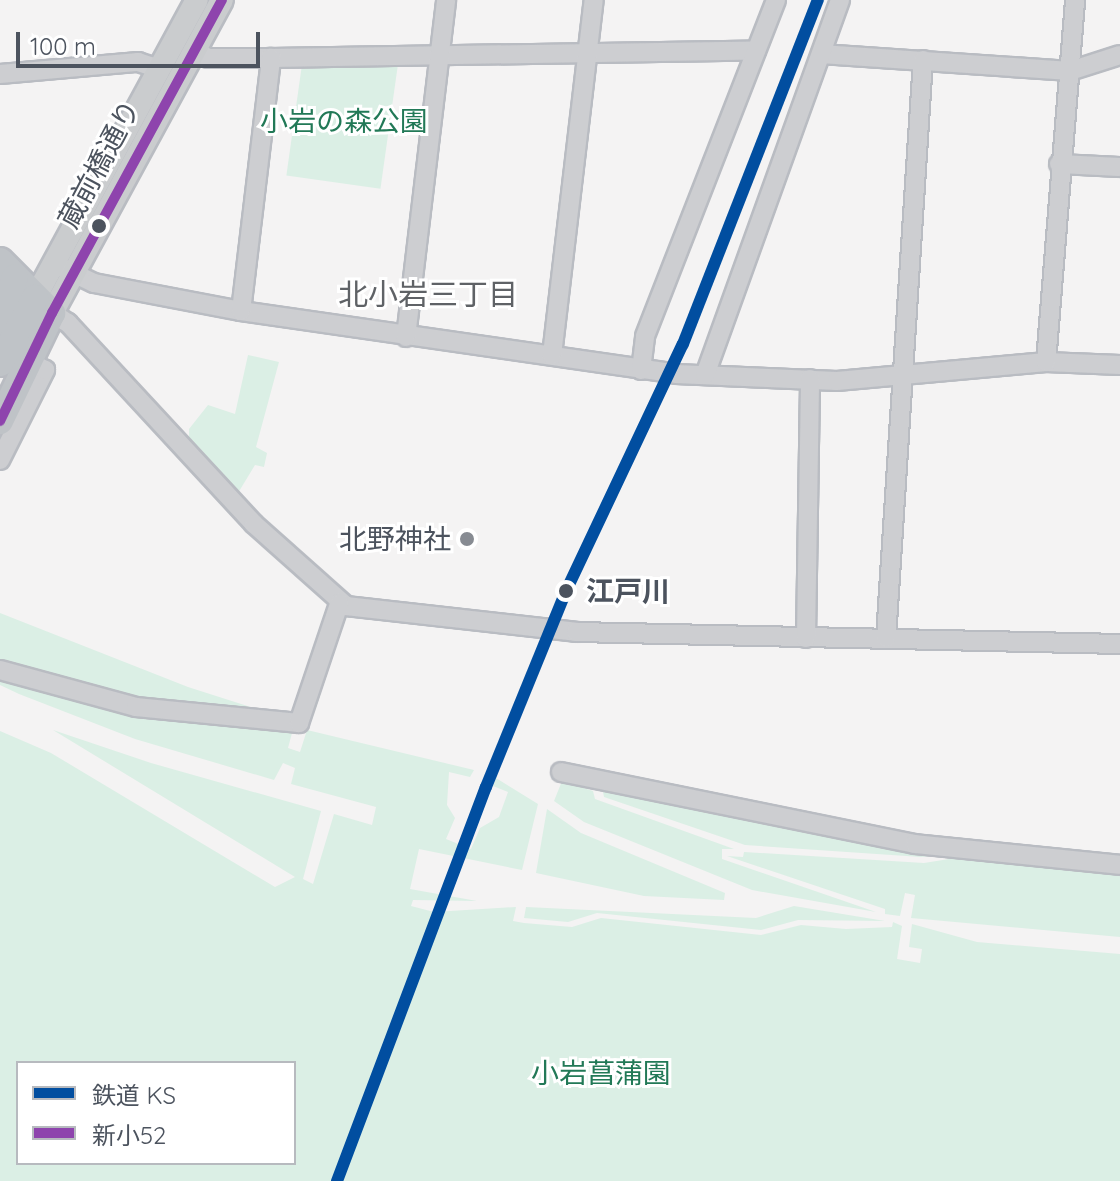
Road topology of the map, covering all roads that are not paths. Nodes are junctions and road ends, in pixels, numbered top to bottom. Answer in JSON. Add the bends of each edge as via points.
{"nodes":[{"id":1,"x":197,"y":0,"type":"edge"},
{"id":2,"x":222,"y":0,"type":"edge"},
{"id":3,"x":446,"y":0,"type":"edge"},
{"id":4,"x":594,"y":0,"type":"edge"},
{"id":5,"x":776,"y":0,"type":"edge"},
{"id":6,"x":840,"y":0,"type":"edge"},
{"id":7,"x":1075,"y":0,"type":"edge"},
{"id":8,"x":588,"y":49,"type":"junction"},
{"id":9,"x":756,"y":50,"type":"junction"},
{"id":10,"x":195,"y":51,"type":"junction"},
{"id":11,"x":439,"y":54,"type":"junction"},
{"id":12,"x":821,"y":54,"type":"junction"},
{"id":13,"x":1120,"y":55,"type":"edge"},
{"id":14,"x":271,"y":58,"type":"junction"},
{"id":15,"x":923,"y":60,"type":"junction"},
{"id":16,"x":159,"y":69,"type":"junction"},
{"id":17,"x":1070,"y":71,"type":"junction"},
{"id":18,"x":0,"y":74,"type":"edge"},
{"id":19,"x":1059,"y":164,"type":"junction"},
{"id":20,"x":1120,"y":167,"type":"edge"},
{"id":21,"x":53,"y":263,"type":"junction"},
{"id":22,"x":7,"y":269,"type":"edge"},
{"id":23,"x":74,"y":274,"type":"junction"},
{"id":24,"x":43,"y":306,"type":"junction"},
{"id":25,"x":241,"y":311,"type":"junction"},
{"id":26,"x":0,"y":322,"type":"edge"},
{"id":27,"x":406,"y":337,"type":"junction"},
{"id":28,"x":552,"y":355,"type":"junction"},
{"id":29,"x":29,"y":361,"type":"junction"},
{"id":30,"x":1046,"y":362,"type":"junction"},
{"id":31,"x":0,"y":363,"type":"edge"},
{"id":32,"x":1120,"y":365,"type":"edge"},
{"id":33,"x":641,"y":370,"type":"junction"},
{"id":34,"x":705,"y":375,"type":"junction"},
{"id":35,"x":901,"y":375,"type":"junction"},
{"id":36,"x":810,"y":379,"type":"junction"},
{"id":37,"x":0,"y":421,"type":"edge"},
{"id":38,"x":0,"y":460,"type":"edge"},
{"id":39,"x":339,"y":604,"type":"junction"},
{"id":40,"x":806,"y":638,"type":"junction"},
{"id":41,"x":886,"y":638,"type":"junction"},
{"id":42,"x":1120,"y":644,"type":"edge"},
{"id":43,"x":0,"y":670,"type":"edge"},
{"id":44,"x":561,"y":772,"type":"dead end"},
{"id":45,"x":1120,"y":865,"type":"edge"}],
"edges":[{"from":1,"to":16,"type":"main road","name":"蔵前橋通り"},
{"from":2,"to":10,"type":"main road","name":"蔵前橋通り"},
{"from":3,"to":11,"type":"street"},
{"from":4,"to":8,"type":"street"},
{"from":5,"to":9,"type":"street"},
{"from":6,"to":12,"type":"street"},
{"from":7,"to":17,"type":"street"},
{"from":8,"to":9,"type":"street"},
{"from":8,"to":11,"type":"street"},
{"from":8,"to":28,"type":"street"},
{"from":9,"to":33,"type":"street","via":[[645,336]]},
{"from":10,"to":14,"type":"street","via":[[208,58]]},
{"from":10,"to":23,"type":"main road","name":"蔵前橋通り"},
{"from":11,"to":14,"type":"street"},
{"from":11,"to":27,"type":"street"},
{"from":12,"to":15,"type":"street"},
{"from":12,"to":34,"type":"street"},
{"from":13,"to":17,"type":"street"},
{"from":14,"to":25,"type":"street"},
{"from":15,"to":17,"type":"street"},
{"from":15,"to":35,"type":"street"},
{"from":16,"to":18,"type":"street","via":[[138,62]]},
{"from":16,"to":21,"type":"main road","name":"蔵前橋通り"},
{"from":17,"to":19,"type":"street"},
{"from":19,"to":20,"type":"street"},
{"from":19,"to":30,"type":"street"},
{"from":21,"to":23,"type":"street"},
{"from":21,"to":24,"type":"main road","name":"蔵前橋通り"},
{"from":22,"to":24,"type":"highway"},
{"from":22,"to":26,"type":"highway"},
{"from":23,"to":24,"type":"main road","name":"蔵前橋通り"},
{"from":23,"to":25,"type":"street","via":[[94,283]]},
{"from":24,"to":29,"type":"highway"},
{"from":24,"to":31,"type":"highway"},
{"from":24,"to":39,"type":"street","via":[[68,323],[254,524]]},
{"from":25,"to":27,"type":"street"},
{"from":27,"to":28,"type":"street"},
{"from":28,"to":33,"type":"street"},
{"from":29,"to":37,"type":"highway"},
{"from":29,"to":38,"type":"street","via":[[45,370]]},
{"from":30,"to":32,"type":"street"},
{"from":30,"to":35,"type":"street"},
{"from":33,"to":34,"type":"street"},
{"from":34,"to":36,"type":"street"},
{"from":35,"to":36,"type":"street"},
{"from":35,"to":41,"type":"street"},
{"from":36,"to":40,"type":"street"},
{"from":39,"to":40,"type":"street","via":[[520,629]]},
{"from":39,"to":43,"type":"street","via":[[299,723],[136,707]]},
{"from":40,"to":41,"type":"street"},
{"from":41,"to":42,"type":"street"},
{"from":44,"to":45,"type":"street","via":[[915,844]]}]}
